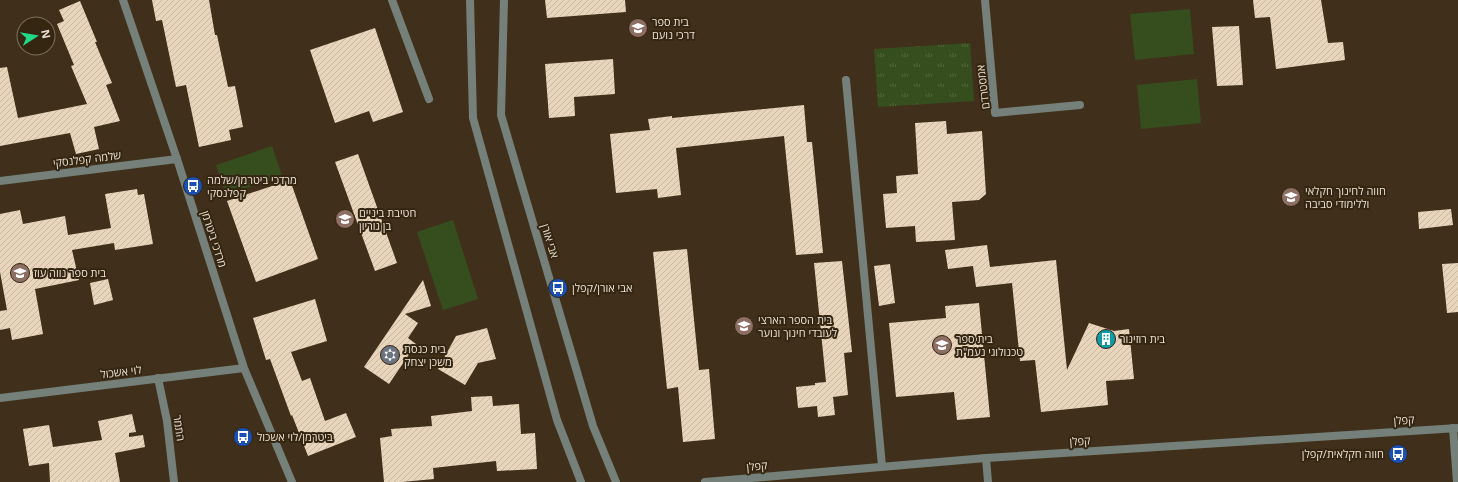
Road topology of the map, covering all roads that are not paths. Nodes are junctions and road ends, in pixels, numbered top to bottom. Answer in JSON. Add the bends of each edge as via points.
{"nodes":[{"id":1,"x":123,"y":0,"type":"edge"},
{"id":2,"x":392,"y":0,"type":"edge"},
{"id":3,"x":470,"y":0,"type":"edge"},
{"id":4,"x":504,"y":0,"type":"edge"},
{"id":5,"x":985,"y":0,"type":"edge"},
{"id":6,"x":846,"y":80,"type":"dead end"},
{"id":7,"x":428,"y":100,"type":"dead end"},
{"id":8,"x":1080,"y":105,"type":"dead end"},
{"id":9,"x":177,"y":159,"type":"junction"},
{"id":10,"x":0,"y":181,"type":"edge"},
{"id":11,"x":244,"y":368,"type":"junction"},
{"id":12,"x":158,"y":378,"type":"junction"},
{"id":13,"x":0,"y":398,"type":"edge"},
{"id":14,"x":1455,"y":428,"type":"edge"},
{"id":15,"x":986,"y":458,"type":"junction"},
{"id":16,"x":882,"y":466,"type":"junction"},
{"id":17,"x":174,"y":482,"type":"edge"},
{"id":18,"x":292,"y":482,"type":"edge"},
{"id":19,"x":581,"y":482,"type":"edge"},
{"id":20,"x":616,"y":482,"type":"edge"},
{"id":21,"x":705,"y":482,"type":"edge"},
{"id":22,"x":988,"y":482,"type":"edge"},
{"id":23,"x":1457,"y":482,"type":"edge"}],
"edges":[{"from":1,"to":9,"type":"street","name":"מרדכי ביטרמן"},
{"from":2,"to":7,"type":"street"},
{"from":3,"to":19,"type":"street","via":[[473,118],[557,420]]},
{"from":4,"to":20,"type":"street","name":"אבי אורן","via":[[501,115],[593,426]]},
{"from":5,"to":8,"type":"street","name":"אמסטרדם","via":[[995,113]]},
{"from":6,"to":16,"type":"street"},
{"from":9,"to":10,"type":"street","name":"שלמה קפלנסקי"},
{"from":9,"to":11,"type":"street","name":"מרדכי ביטרמן"},
{"from":11,"to":12,"type":"street","name":"לוי אשכול"},
{"from":11,"to":18,"type":"street","name":"מרדכי ביטרמן"},
{"from":12,"to":13,"type":"street","name":"לוי אשכול"},
{"from":12,"to":17,"type":"street","name":"התמר","via":[[167,421]]},
{"from":14,"to":15,"type":"street","name":"קפלן"},
{"from":14,"to":23,"type":"street"},
{"from":15,"to":16,"type":"street","name":"קפלן"},
{"from":15,"to":22,"type":"street"},
{"from":16,"to":21,"type":"street","name":"קפלן"}]}
